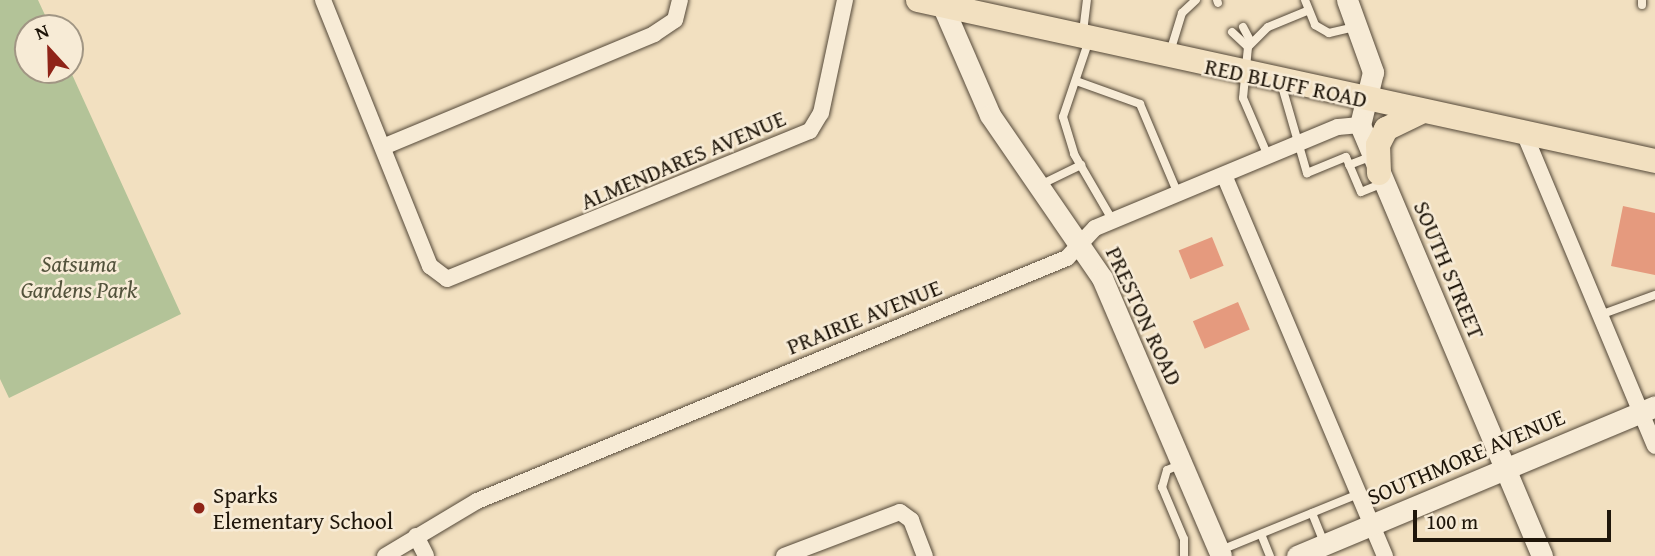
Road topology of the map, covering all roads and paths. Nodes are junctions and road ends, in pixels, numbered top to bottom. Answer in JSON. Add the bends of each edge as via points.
{"nodes":[{"id":1,"x":323,"y":0,"type":"edge"},
{"id":2,"x":680,"y":0,"type":"edge"},
{"id":3,"x":845,"y":0,"type":"edge"},
{"id":4,"x":1087,"y":0,"type":"edge"},
{"id":5,"x":1196,"y":0,"type":"edge"},
{"id":6,"x":1305,"y":0,"type":"edge"},
{"id":7,"x":1347,"y":0,"type":"edge"},
{"id":8,"x":933,"y":2,"type":"edge"},
{"id":9,"x":1307,"y":11,"type":"junction"},
{"id":10,"x":1262,"y":19,"type":"dead end"},
{"id":11,"x":1357,"y":26,"type":"junction"},
{"id":12,"x":1242,"y":27,"type":"dead end"},
{"id":13,"x":1266,"y":28,"type":"junction"},
{"id":14,"x":1232,"y":33,"type":"dead end"},
{"id":15,"x":1086,"y":39,"type":"junction"},
{"id":16,"x":1249,"y":45,"type":"junction"},
{"id":17,"x":1168,"y":58,"type":"junction"},
{"id":18,"x":1245,"y":75,"type":"junction"},
{"id":19,"x":1079,"y":82,"type":"junction"},
{"id":20,"x":1281,"y":82,"type":"junction"},
{"id":21,"x":1366,"y":100,"type":"junction"},
{"id":22,"x":1421,"y":112,"type":"junction"},
{"id":23,"x":1360,"y":125,"type":"junction"},
{"id":24,"x":1524,"y":133,"type":"junction"},
{"id":25,"x":1294,"y":145,"type":"junction"},
{"id":26,"x":383,"y":147,"type":"junction"},
{"id":27,"x":1268,"y":156,"type":"junction"},
{"id":28,"x":1655,"y":161,"type":"edge"},
{"id":29,"x":1081,"y":165,"type":"junction"},
{"id":30,"x":1349,"y":165,"type":"junction"},
{"id":31,"x":1378,"y":171,"type":"junction"},
{"id":32,"x":1224,"y":175,"type":"junction"},
{"id":33,"x":1040,"y":185,"type":"junction"},
{"id":34,"x":1178,"y":194,"type":"junction"},
{"id":35,"x":1113,"y":221,"type":"junction"},
{"id":36,"x":1081,"y":242,"type":"junction"},
{"id":37,"x":1655,"y":295,"type":"edge"},
{"id":38,"x":1600,"y":315,"type":"junction"},
{"id":39,"x":1648,"y":410,"type":"edge"},
{"id":40,"x":1655,"y":446,"type":"edge"},
{"id":41,"x":1182,"y":464,"type":"junction"},
{"id":42,"x":1505,"y":469,"type":"junction"},
{"id":43,"x":1359,"y":494,"type":"junction"},
{"id":44,"x":1312,"y":513,"type":"junction"},
{"id":45,"x":1372,"y":525,"type":"junction"},
{"id":46,"x":1261,"y":534,"type":"junction"},
{"id":47,"x":416,"y":536,"type":"junction"},
{"id":48,"x":1325,"y":544,"type":"junction"},
{"id":49,"x":1220,"y":553,"type":"edge"},
{"id":50,"x":385,"y":556,"type":"edge"},
{"id":51,"x":426,"y":556,"type":"edge"},
{"id":52,"x":784,"y":556,"type":"edge"},
{"id":53,"x":925,"y":556,"type":"edge"},
{"id":54,"x":1184,"y":556,"type":"edge"},
{"id":55,"x":1269,"y":556,"type":"edge"},
{"id":56,"x":1297,"y":556,"type":"edge"},
{"id":57,"x":1385,"y":556,"type":"edge"},
{"id":58,"x":1542,"y":556,"type":"edge"}],
"edges":[{"from":1,"to":26,"type":"street"},
{"from":2,"to":26,"type":"street","via":[[675,20],[654,34]]},
{"from":3,"to":26,"type":"street","name":"ALMENDARES AVENUE","via":[[821,113],[810,131],[447,279],[430,266]]},
{"from":4,"to":15,"type":"lane"},
{"from":5,"to":17,"type":"lane","via":[[1182,13]]},
{"from":6,"to":9,"type":"lane"},
{"from":7,"to":11,"type":"main road"},
{"from":8,"to":15,"type":"main road","name":"RED BLUFF ROAD","via":[[999,14]]},
{"from":8,"to":33,"type":"main road","name":"PRESTON ROAD","via":[[990,115]]},
{"from":9,"to":11,"type":"lane","via":[[1329,33]]},
{"from":9,"to":13,"type":"lane","via":[[1283,14]]},
{"from":10,"to":13,"type":"lane"},
{"from":11,"to":21,"type":"main road","via":[[1373,72]]},
{"from":12,"to":16,"type":"lane"},
{"from":13,"to":16,"type":"lane"},
{"from":14,"to":16,"type":"lane"},
{"from":15,"to":17,"type":"main road","name":"RED BLUFF ROAD"},
{"from":15,"to":19,"type":"lane"},
{"from":16,"to":18,"type":"lane"},
{"from":17,"to":18,"type":"main road","name":"RED BLUFF ROAD"},
{"from":18,"to":20,"type":"main road","name":"RED BLUFF ROAD"},
{"from":18,"to":27,"type":"lane","via":[[1243,97]]},
{"from":19,"to":29,"type":"lane","via":[[1066,96],[1063,117]]},
{"from":19,"to":34,"type":"lane","via":[[1140,104]]},
{"from":20,"to":21,"type":"main road","name":"RED BLUFF ROAD"},
{"from":20,"to":25,"type":"lane"},
{"from":21,"to":22,"type":"main road","name":"RED BLUFF ROAD"},
{"from":21,"to":23,"type":"main road"},
{"from":22,"to":24,"type":"main road","name":"RED BLUFF ROAD"},
{"from":22,"to":31,"type":"main road","via":[[1386,129],[1378,145]]},
{"from":23,"to":25,"type":"street","name":"PRAIRIE AVENUE"},
{"from":23,"to":31,"type":"main road","name":"SOUTH STREET"},
{"from":24,"to":28,"type":"main road","name":"RED BLUFF ROAD"},
{"from":24,"to":38,"type":"street"},
{"from":25,"to":27,"type":"street","name":"PRAIRIE AVENUE"},
{"from":25,"to":30,"type":"lane","via":[[1307,173],[1346,157]]},
{"from":27,"to":32,"type":"street","name":"PRAIRIE AVENUE"},
{"from":29,"to":33,"type":"lane"},
{"from":29,"to":35,"type":"lane"},
{"from":30,"to":31,"type":"lane"},
{"from":30,"to":31,"type":"lane","via":[[1361,192]]},
{"from":31,"to":42,"type":"main road","name":"SOUTH STREET"},
{"from":32,"to":34,"type":"street","name":"PRAIRIE AVENUE"},
{"from":32,"to":43,"type":"street"},
{"from":33,"to":36,"type":"main road","name":"PRESTON ROAD"},
{"from":34,"to":35,"type":"street","name":"PRAIRIE AVENUE"},
{"from":35,"to":36,"type":"street","name":"PRAIRIE AVENUE"},
{"from":36,"to":41,"type":"main road","name":"PRESTON ROAD"},
{"from":36,"to":47,"type":"street","name":"PRAIRIE AVENUE","via":[[1067,258],[477,501]]},
{"from":37,"to":38,"type":"lane"},
{"from":38,"to":39,"type":"street"},
{"from":39,"to":40,"type":"street"},
{"from":39,"to":42,"type":"main road","name":"SOUTHMORE AVENUE"},
{"from":41,"to":49,"type":"main road","name":"PRESTON ROAD"},
{"from":41,"to":54,"type":"lane","via":[[1167,470],[1162,487],[1184,539]]},
{"from":42,"to":45,"type":"main road","name":"SOUTHMORE AVENUE"},
{"from":42,"to":58,"type":"main road","name":"SOUTH STREET"},
{"from":43,"to":44,"type":"lane"},
{"from":43,"to":45,"type":"street"},
{"from":44,"to":46,"type":"lane"},
{"from":44,"to":48,"type":"lane"},
{"from":45,"to":48,"type":"main road","name":"SOUTHMORE AVENUE"},
{"from":45,"to":57,"type":"street"},
{"from":46,"to":49,"type":"lane"},
{"from":46,"to":55,"type":"lane"},
{"from":47,"to":50,"type":"street","name":"PRAIRIE AVENUE"},
{"from":47,"to":51,"type":"street"},
{"from":48,"to":56,"type":"main road","name":"SOUTHMORE AVENUE"},
{"from":52,"to":53,"type":"street","via":[[900,512],[911,520]]}]}
